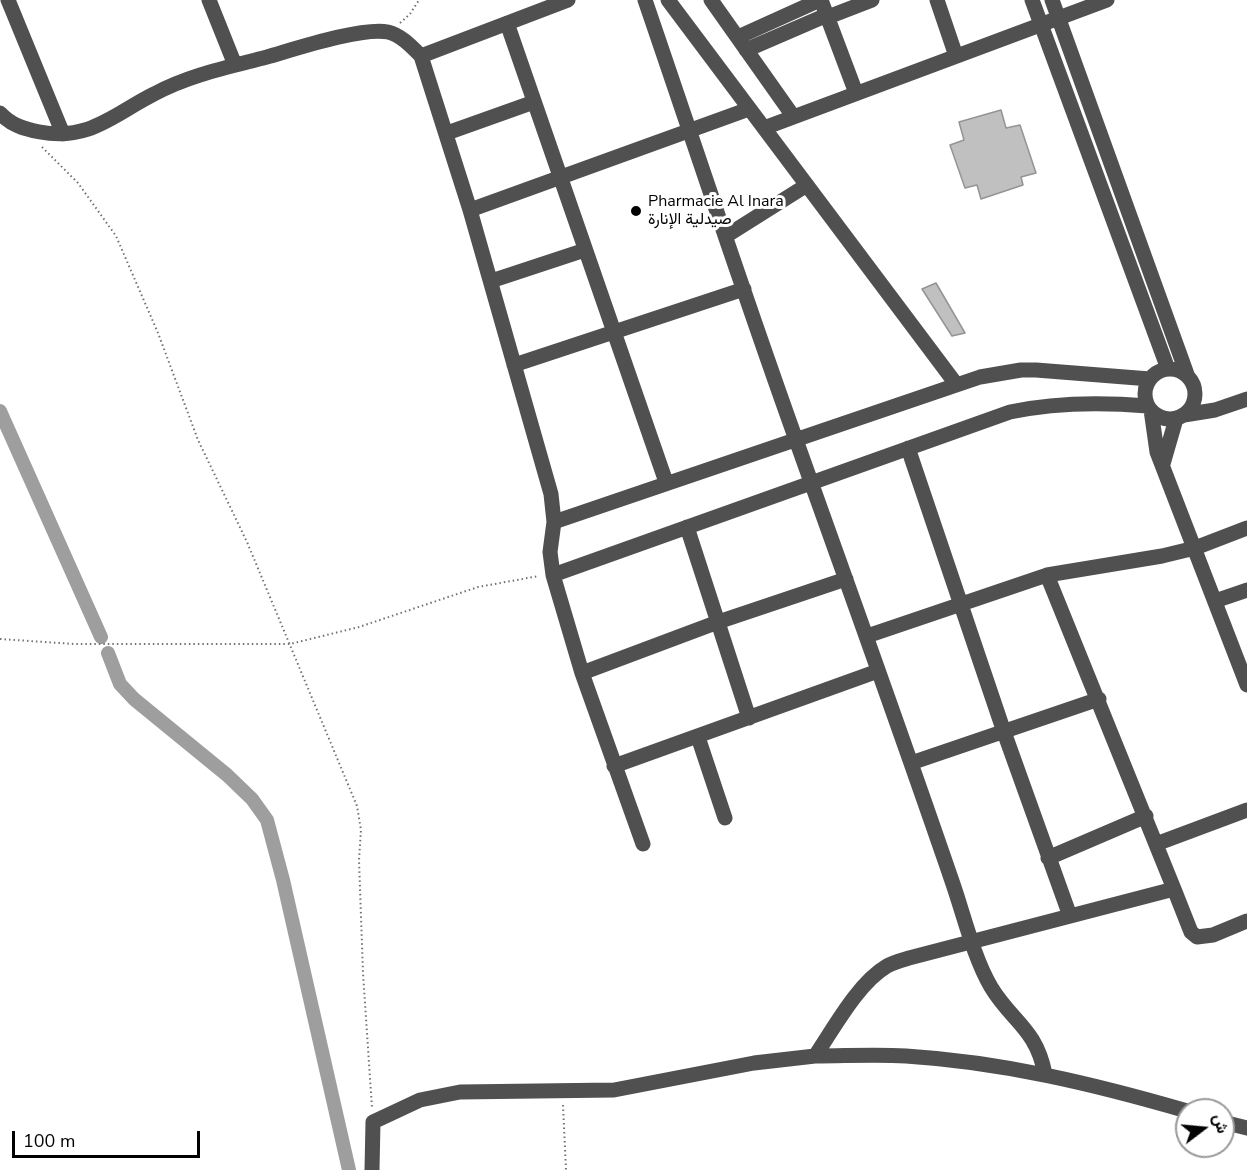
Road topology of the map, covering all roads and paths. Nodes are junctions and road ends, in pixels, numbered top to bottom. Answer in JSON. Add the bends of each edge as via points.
{"nodes":[{"id":1,"x":8,"y":0,"type":"edge"},
{"id":2,"x":209,"y":0,"type":"edge"},
{"id":3,"x":419,"y":0,"type":"edge"},
{"id":4,"x":568,"y":0,"type":"edge"},
{"id":5,"x":645,"y":0,"type":"edge"},
{"id":6,"x":668,"y":0,"type":"edge"},
{"id":7,"x":711,"y":0,"type":"edge"},
{"id":8,"x":821,"y":0,"type":"edge"},
{"id":9,"x":872,"y":0,"type":"edge"},
{"id":10,"x":937,"y":0,"type":"edge"},
{"id":11,"x":1032,"y":0,"type":"edge"},
{"id":12,"x":1052,"y":0,"type":"edge"},
{"id":13,"x":1107,"y":0,"type":"edge"},
{"id":14,"x":827,"y":16,"type":"junction"},
{"id":15,"x":1058,"y":18,"type":"junction"},
{"id":16,"x":507,"y":24,"type":"junction"},
{"id":17,"x":1041,"y":24,"type":"junction"},
{"id":18,"x":388,"y":33,"type":"junction"},
{"id":19,"x":742,"y":44,"type":"junction"},
{"id":20,"x":421,"y":56,"type":"junction"},
{"id":21,"x":956,"y":56,"type":"junction"},
{"id":22,"x":235,"y":65,"type":"junction"},
{"id":23,"x":856,"y":93,"type":"junction"},
{"id":24,"x":534,"y":102,"type":"junction"},
{"id":25,"x":749,"y":109,"type":"junction"},
{"id":26,"x":0,"y":113,"type":"edge"},
{"id":27,"x":793,"y":116,"type":"junction"},
{"id":28,"x":764,"y":128,"type":"junction"},
{"id":29,"x":690,"y":131,"type":"junction"},
{"id":30,"x":63,"y":134,"type":"junction"},
{"id":31,"x":447,"y":134,"type":"junction"},
{"id":32,"x":39,"y":144,"type":"dead end"},
{"id":33,"x":560,"y":178,"type":"junction"},
{"id":34,"x":807,"y":185,"type":"junction"},
{"id":35,"x":471,"y":210,"type":"junction"},
{"id":36,"x":726,"y":236,"type":"junction"},
{"id":37,"x":585,"y":250,"type":"junction"},
{"id":38,"x":491,"y":281,"type":"junction"},
{"id":39,"x":744,"y":288,"type":"junction"},
{"id":40,"x":614,"y":332,"type":"junction"},
{"id":41,"x":514,"y":365,"type":"junction"},
{"id":42,"x":1168,"y":369,"type":"junction"},
{"id":43,"x":1188,"y":377,"type":"junction"},
{"id":44,"x":1150,"y":379,"type":"junction"},
{"id":45,"x":956,"y":384,"type":"junction"},
{"id":46,"x":1195,"y":396,"type":"junction"},
{"id":47,"x":1247,"y":399,"type":"edge"},
{"id":48,"x":1149,"y":408,"type":"junction"},
{"id":49,"x":1224,"y":408,"type":"junction"},
{"id":50,"x":1180,"y":417,"type":"junction"},
{"id":51,"x":795,"y":439,"type":"junction"},
{"id":52,"x":908,"y":448,"type":"junction"},
{"id":53,"x":1162,"y":464,"type":"junction"},
{"id":54,"x":666,"y":482,"type":"junction"},
{"id":55,"x":812,"y":482,"type":"junction"},
{"id":56,"x":554,"y":522,"type":"junction"},
{"id":57,"x":687,"y":527,"type":"junction"},
{"id":58,"x":1247,"y":528,"type":"edge"},
{"id":59,"x":1194,"y":548,"type":"junction"},
{"id":60,"x":553,"y":575,"type":"junction"},
{"id":61,"x":1047,"y":575,"type":"junction"},
{"id":62,"x":846,"y":579,"type":"junction"},
{"id":63,"x":1247,"y":590,"type":"edge"},
{"id":64,"x":1215,"y":601,"type":"junction"},
{"id":65,"x":960,"y":604,"type":"junction"},
{"id":66,"x":718,"y":622,"type":"junction"},
{"id":67,"x":867,"y":636,"type":"junction"},
{"id":68,"x":0,"y":639,"type":"edge"},
{"id":69,"x":290,"y":644,"type":"junction"},
{"id":70,"x":1241,"y":653,"type":"edge"},
{"id":71,"x":878,"y":671,"type":"junction"},
{"id":72,"x":582,"y":672,"type":"junction"},
{"id":73,"x":1247,"y":685,"type":"edge"},
{"id":74,"x":1099,"y":699,"type":"junction"},
{"id":75,"x":749,"y":718,"type":"junction"},
{"id":76,"x":1004,"y":732,"type":"junction"},
{"id":77,"x":698,"y":738,"type":"junction"},
{"id":78,"x":911,"y":763,"type":"junction"},
{"id":79,"x":614,"y":766,"type":"junction"},
{"id":80,"x":1247,"y":810,"type":"edge"},
{"id":81,"x":1146,"y":816,"type":"junction"},
{"id":82,"x":725,"y":818,"type":"dead end"},
{"id":83,"x":643,"y":844,"type":"dead end"},
{"id":84,"x":1156,"y":844,"type":"junction"},
{"id":85,"x":1048,"y":858,"type":"junction"},
{"id":86,"x":1174,"y":889,"type":"junction"},
{"id":87,"x":1070,"y":916,"type":"junction"},
{"id":88,"x":1247,"y":921,"type":"edge"},
{"id":89,"x":973,"y":942,"type":"junction"},
{"id":90,"x":815,"y":1056,"type":"junction"},
{"id":91,"x":1045,"y":1074,"type":"junction"},
{"id":92,"x":563,"y":1090,"type":"junction"},
{"id":93,"x":1175,"y":1108,"type":"edge"},
{"id":94,"x":373,"y":1122,"type":"junction"},
{"id":95,"x":372,"y":1170,"type":"edge"},
{"id":96,"x":566,"y":1170,"type":"edge"}],
"edges":[{"from":1,"to":30,"type":"street"},
{"from":2,"to":22,"type":"street"},
{"from":3,"to":18,"type":"path","via":[[410,14]]},
{"from":4,"to":16,"type":"street"},
{"from":5,"to":29,"type":"street"},
{"from":6,"to":25,"type":"street"},
{"from":7,"to":19,"type":"street"},
{"from":8,"to":14,"type":"street"},
{"from":8,"to":19,"type":"street"},
{"from":9,"to":14,"type":"street"},
{"from":10,"to":21,"type":"street"},
{"from":11,"to":17,"type":"street"},
{"from":12,"to":15,"type":"street"},
{"from":13,"to":15,"type":"street"},
{"from":14,"to":19,"type":"street"},
{"from":14,"to":23,"type":"street"},
{"from":15,"to":17,"type":"street"},
{"from":15,"to":43,"type":"street"},
{"from":16,"to":20,"type":"street"},
{"from":16,"to":24,"type":"street"},
{"from":17,"to":21,"type":"street"},
{"from":17,"to":42,"type":"street"},
{"from":18,"to":20,"type":"street","via":[[401,38]]},
{"from":18,"to":22,"type":"street","via":[[348,36]]},
{"from":19,"to":27,"type":"street"},
{"from":20,"to":31,"type":"street"},
{"from":21,"to":23,"type":"street"},
{"from":22,"to":30,"type":"street","via":[[154,93],[98,126]]},
{"from":23,"to":27,"type":"street"},
{"from":24,"to":31,"type":"street"},
{"from":24,"to":33,"type":"street"},
{"from":25,"to":28,"type":"street"},
{"from":25,"to":29,"type":"street"},
{"from":26,"to":30,"type":"street","via":[[22,129]]},
{"from":27,"to":28,"type":"street"},
{"from":28,"to":34,"type":"street"},
{"from":29,"to":33,"type":"street"},
{"from":29,"to":36,"type":"street"},
{"from":31,"to":35,"type":"street"},
{"from":32,"to":69,"type":"path","via":[[78,183],[116,236],[198,440]]},
{"from":33,"to":35,"type":"street"},
{"from":33,"to":37,"type":"street"},
{"from":34,"to":36,"type":"street"},
{"from":34,"to":45,"type":"street"},
{"from":35,"to":38,"type":"street"},
{"from":36,"to":39,"type":"street"},
{"from":37,"to":38,"type":"street"},
{"from":37,"to":40,"type":"street"},
{"from":38,"to":41,"type":"street"},
{"from":39,"to":40,"type":"street"},
{"from":39,"to":51,"type":"street"},
{"from":40,"to":41,"type":"street"},
{"from":40,"to":54,"type":"street"},
{"from":41,"to":56,"type":"street","via":[[551,494]]},
{"from":42,"to":43,"type":"street"},
{"from":42,"to":44,"type":"street"},
{"from":43,"to":46,"type":"street"},
{"from":44,"to":45,"type":"street","via":[[1021,370]]},
{"from":44,"to":48,"type":"street","via":[[1145,392]]},
{"from":45,"to":51,"type":"street"},
{"from":46,"to":49,"type":"street"},
{"from":46,"to":50,"type":"street","via":[[1190,410]]},
{"from":47,"to":49,"type":"street"},
{"from":48,"to":50,"type":"street","via":[[1164,419]]},
{"from":48,"to":52,"type":"street","via":[[1090,402],[1025,409]]},
{"from":48,"to":53,"type":"street"},
{"from":49,"to":50,"type":"street"},
{"from":50,"to":53,"type":"street"},
{"from":51,"to":54,"type":"street"},
{"from":51,"to":55,"type":"street"},
{"from":52,"to":55,"type":"street"},
{"from":52,"to":65,"type":"street"},
{"from":53,"to":59,"type":"street"},
{"from":54,"to":56,"type":"street"},
{"from":55,"to":57,"type":"street"},
{"from":55,"to":62,"type":"street"},
{"from":56,"to":60,"type":"street","via":[[550,552]]},
{"from":57,"to":60,"type":"street"},
{"from":57,"to":66,"type":"street"},
{"from":58,"to":59,"type":"street"},
{"from":59,"to":61,"type":"street"},
{"from":59,"to":64,"type":"street"},
{"from":60,"to":69,"type":"path","via":[[478,587],[359,627]]},
{"from":60,"to":72,"type":"street"},
{"from":61,"to":65,"type":"street"},
{"from":61,"to":74,"type":"street"},
{"from":62,"to":66,"type":"street"},
{"from":62,"to":67,"type":"street"},
{"from":63,"to":64,"type":"street"},
{"from":64,"to":70,"type":"street"},
{"from":65,"to":67,"type":"street"},
{"from":65,"to":76,"type":"street"},
{"from":66,"to":72,"type":"street"},
{"from":66,"to":75,"type":"street"},
{"from":67,"to":71,"type":"street"},
{"from":68,"to":69,"type":"path","via":[[74,645]]},
{"from":69,"to":94,"type":"path","via":[[357,806]]},
{"from":70,"to":73,"type":"street"},
{"from":71,"to":75,"type":"street"},
{"from":71,"to":78,"type":"street"},
{"from":72,"to":79,"type":"street"},
{"from":74,"to":76,"type":"street"},
{"from":74,"to":81,"type":"street"},
{"from":75,"to":77,"type":"street"},
{"from":76,"to":78,"type":"street"},
{"from":76,"to":85,"type":"street"},
{"from":77,"to":79,"type":"street"},
{"from":77,"to":82,"type":"street"},
{"from":78,"to":89,"type":"street"},
{"from":79,"to":83,"type":"street"},
{"from":80,"to":84,"type":"street"},
{"from":81,"to":84,"type":"street"},
{"from":81,"to":85,"type":"street"},
{"from":84,"to":86,"type":"street"},
{"from":85,"to":87,"type":"street"},
{"from":86,"to":87,"type":"street"},
{"from":86,"to":88,"type":"street","via":[[1191,932],[1197,937]]},
{"from":87,"to":89,"type":"street"},
{"from":89,"to":90,"type":"street","via":[[886,967],[850,1005]]},
{"from":89,"to":91,"type":"street","via":[[989,984],[1038,1048]]},
{"from":90,"to":91,"type":"street","via":[[904,1056]]},
{"from":90,"to":92,"type":"street","via":[[754,1063],[614,1090]]},
{"from":91,"to":93,"type":"street"},
{"from":92,"to":94,"type":"street","via":[[436,1096]]},
{"from":92,"to":96,"type":"path"},
{"from":94,"to":95,"type":"street"}]}
